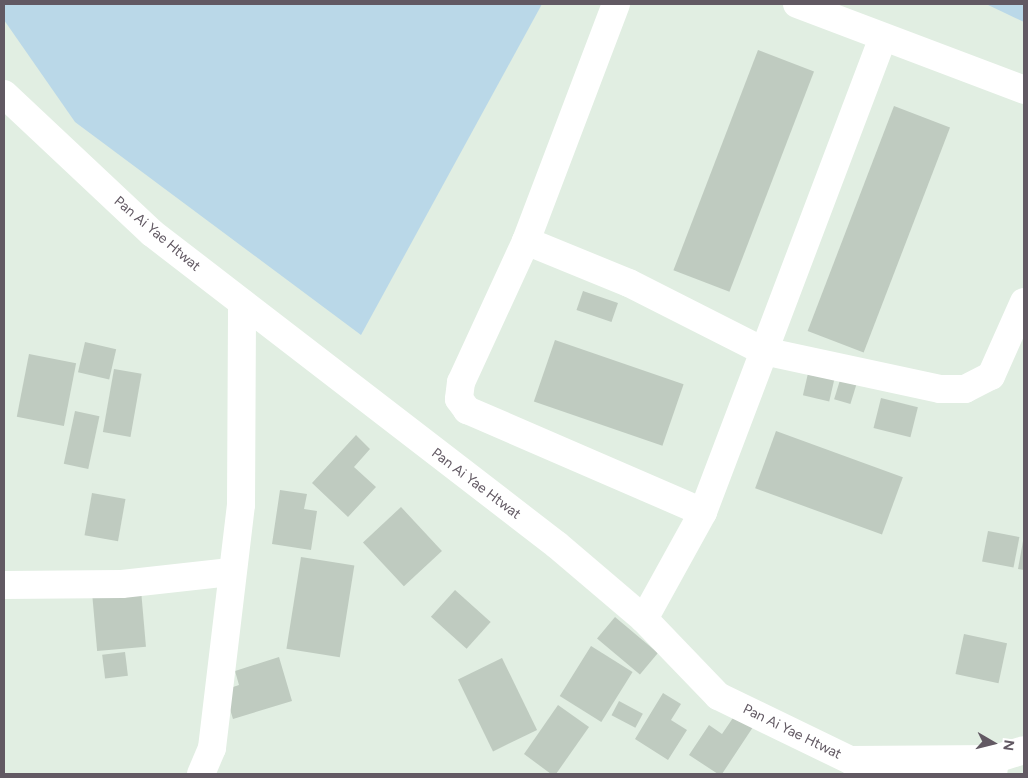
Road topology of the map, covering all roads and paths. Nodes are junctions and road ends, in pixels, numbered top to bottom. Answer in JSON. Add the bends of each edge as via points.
{"nodes":[{"id":1,"x":616,"y":4,"type":"edge"},
{"id":2,"x":797,"y":4,"type":"edge"},
{"id":3,"x":882,"y":40,"type":"junction"},
{"id":4,"x":1024,"y":90,"type":"edge"},
{"id":5,"x":4,"y":94,"type":"edge"},
{"id":6,"x":526,"y":241,"type":"junction"},
{"id":7,"x":1024,"y":302,"type":"edge"},
{"id":8,"x":242,"y":303,"type":"junction"},
{"id":9,"x":763,"y":350,"type":"junction"},
{"id":10,"x":703,"y":512,"type":"junction"},
{"id":11,"x":230,"y":572,"type":"junction"},
{"id":12,"x":4,"y":585,"type":"edge"},
{"id":13,"x":644,"y":619,"type":"junction"},
{"id":14,"x":1024,"y":750,"type":"edge"},
{"id":15,"x":994,"y":766,"type":"edge"},
{"id":16,"x":201,"y":774,"type":"edge"}],
"edges":[{"from":1,"to":6,"type":"street"},
{"from":2,"to":3,"type":"street"},
{"from":3,"to":4,"type":"street"},
{"from":3,"to":9,"type":"street"},
{"from":5,"to":8,"type":"street","name":"Pan Ai Yae Htwat","via":[[152,233]]},
{"from":6,"to":9,"type":"street","via":[[629,283]]},
{"from":6,"to":10,"type":"street","via":[[461,382],[459,399],[468,410]]},
{"from":7,"to":9,"type":"street","via":[[991,376],[965,389],[940,390]]},
{"from":8,"to":11,"type":"street","via":[[241,505]]},
{"from":8,"to":13,"type":"street","name":"Pan Ai Yae Htwat","via":[[557,545]]},
{"from":9,"to":10,"type":"street"},
{"from":10,"to":13,"type":"street"},
{"from":11,"to":12,"type":"street","via":[[122,584]]},
{"from":11,"to":16,"type":"street","via":[[212,748]]},
{"from":13,"to":15,"type":"street","name":"Pan Ai Yae Htwat","via":[[718,696],[850,760]]},
{"from":14,"to":15,"type":"street","name":"Pan Ai Yae Htwat"}]}
